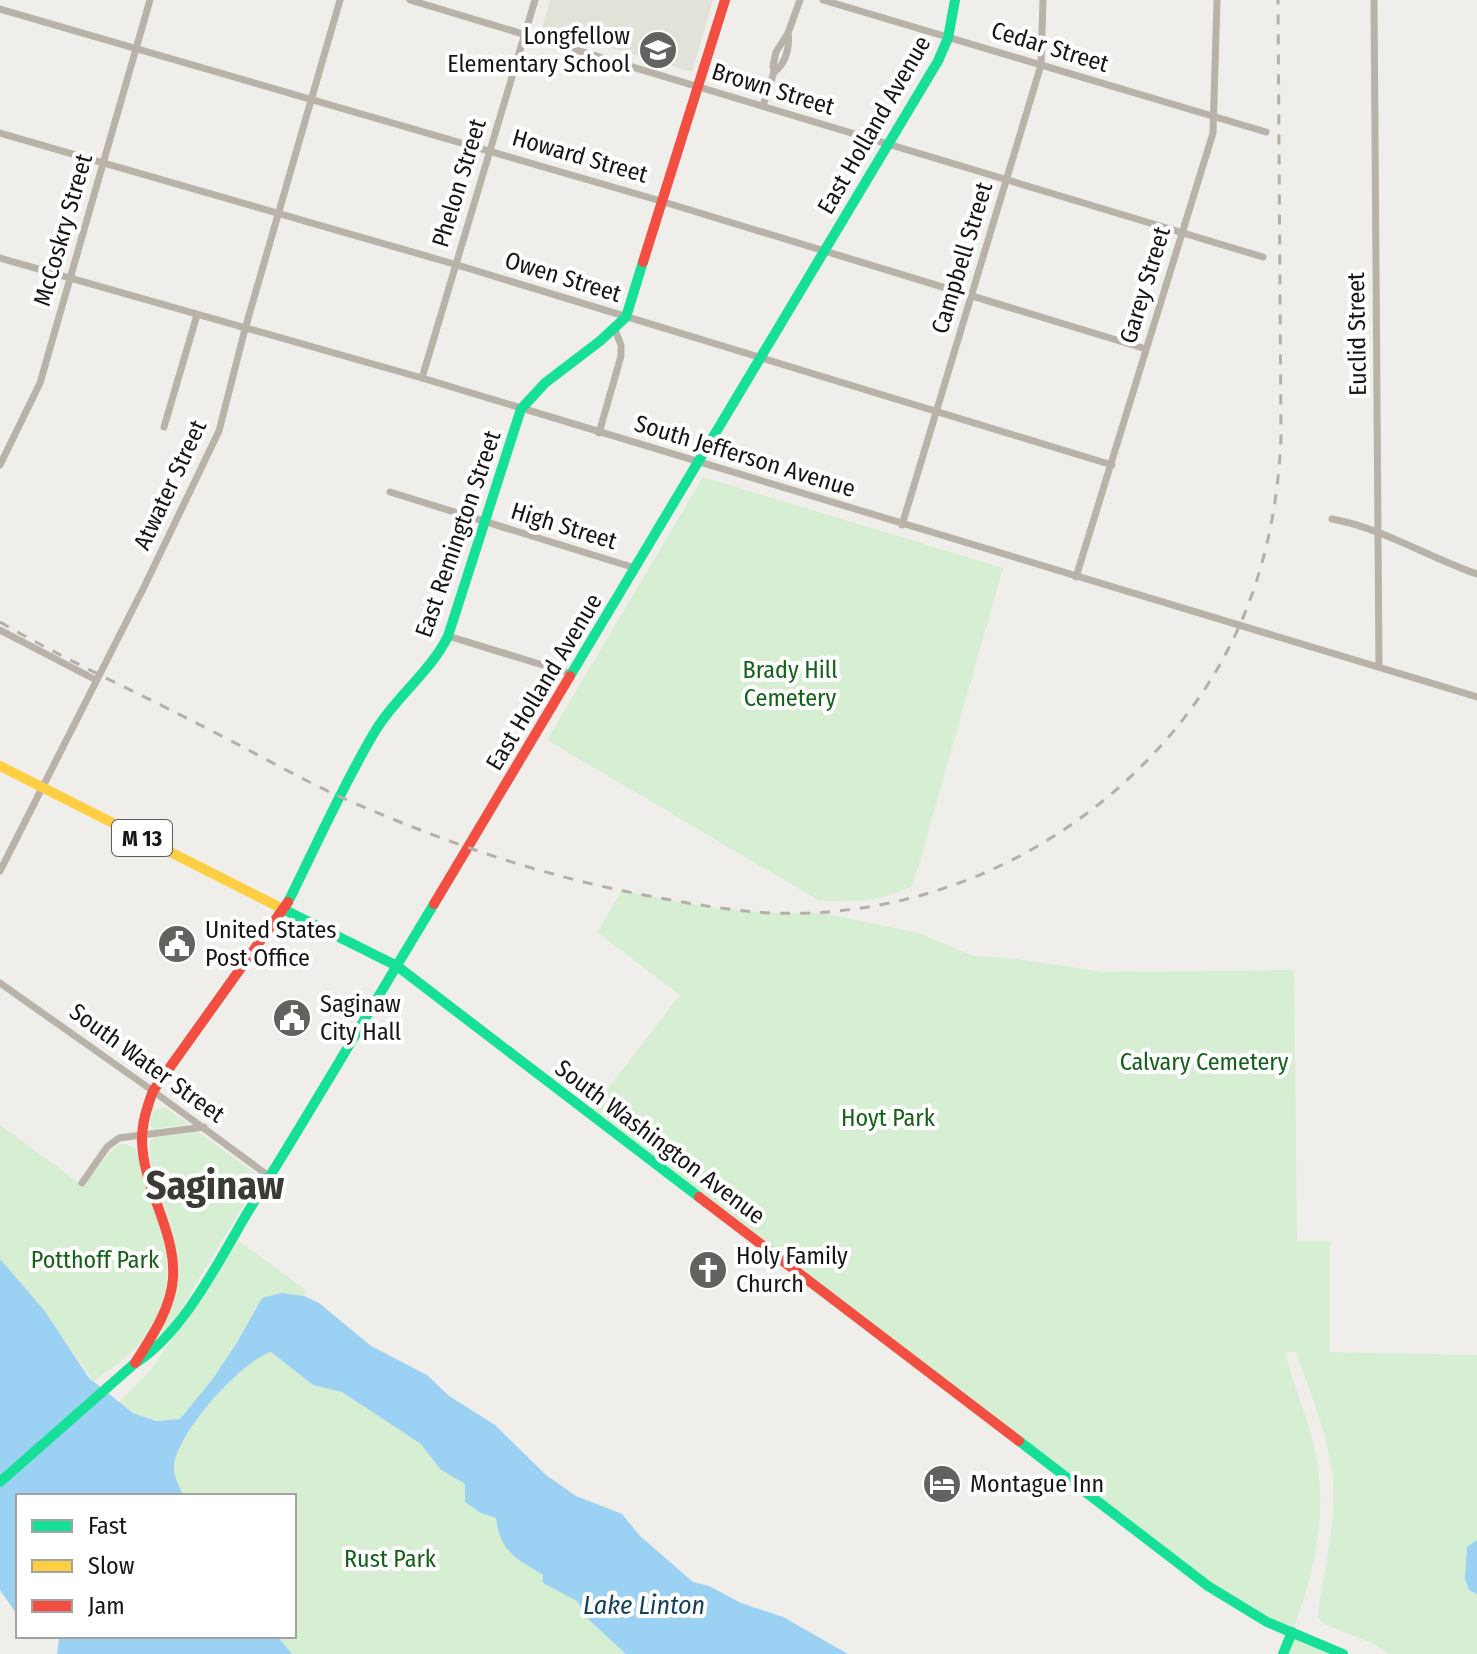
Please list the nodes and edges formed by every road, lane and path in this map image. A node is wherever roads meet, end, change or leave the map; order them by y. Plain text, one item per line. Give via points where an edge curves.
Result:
1 (150, 0) edge
2 (340, 0) edge
3 (410, 0) edge
4 (535, 0) edge
5 (725, 0) edge
6 (800, 0) edge
7 (823, 0) edge
8 (955, 0) edge
9 (1043, 0) edge
10 (1217, 0) edge
11 (1374, 0) edge
12 (0, 9) edge
13 (525, 36) junction
14 (948, 38) junction
15 (136, 48) junction
16 (1041, 65) junction
17 (699, 88) junction
18 (312, 98) junction
19 (763, 106) junction
20 (1215, 118) junction
21 (1266, 132) dead end
22 (0, 133) edge
23 (887, 145) junction
24 (490, 151) junction
25 (103, 164) junction
26 (1008, 180) junction
27 (664, 202) junction
28 (279, 214) junction
29 (1182, 233) junction
30 (823, 250) junction
31 (1263, 257) dead end
32 (0, 258) edge
33 (454, 264) junction
34 (70, 279) junction
35 (971, 295) junction
36 (197, 315) junction
37 (626, 317) junction
38 (245, 329) junction
39 (615, 330) junction
40 (1146, 349) junction
41 (759, 357) junction
42 (422, 378) junction
43 (521, 409) junction
44 (936, 409) junction
45 (164, 427) dead end
46 (599, 433) junction
47 (697, 462) junction
48 (0, 465) edge
49 (1112, 465) junction
50 (390, 492) dead end
51 (1332, 519) dead end
52 (484, 523) junction
53 (902, 525) junction
54 (1379, 533) junction
55 (635, 568) junction
56 (1477, 574) edge
57 (1076, 577) junction
58 (0, 630) edge
59 (448, 636) junction
60 (1379, 667) junction
61 (572, 674) junction
62 (96, 680) junction
63 (1477, 697) edge
64 (0, 766) edge
65 (43, 787) junction
66 (0, 871) edge
67 (284, 910) junction
68 (397, 966) junction
69 (0, 983) edge
70 (153, 1091) junction
71 (204, 1127) junction
72 (141, 1134) junction
73 (270, 1177) junction
74 (82, 1183) dead end
75 (134, 1364) junction
76 (0, 1482) edge
77 (1292, 1632) junction
78 (1283, 1654) edge
79 (1343, 1654) edge

1 - 15 street, McCoskry Street
2 - 18 street, Atwater Street
3 - 13 street, Brown Street
4 - 13 street, Phelon Street
5 - 17 main road, East Remington Street
6 - 19 street via 776,52
7 - 14 street, Cedar Street
8 - 14 main road, East Holland Avenue
9 - 16 street, Campbell Street
10 - 20 street, Garey Street
11 - 54 street, Euclid Street
12 - 15 street, Howard Street
13 - 17 street, Brown Street
13 - 24 street, Phelon Street
14 - 16 street, Cedar Street
14 - 23 main road, East Holland Avenue
15 - 18 street, Howard Street
15 - 25 street, McCoskry Street
16 - 20 street, Cedar Street
16 - 26 street, Campbell Street
17 - 19 street, Brown Street
17 - 27 main road, East Remington Street
18 - 24 street, Howard Street
18 - 28 street, Atwater Street
19 - 23 street, Brown Street
20 - 21 street, Cedar Street
20 - 29 street, Garey Street
22 - 25 street, Owen Street
23 - 26 street, Brown Street
23 - 30 main road, East Holland Avenue
24 - 27 street, Howard Street
24 - 33 street, Phelon Street
25 - 28 street, Owen Street
25 - 34 street, McCoskry Street
26 - 29 street, Brown Street
26 - 35 street, Campbell Street
27 - 30 street, Howard Street
27 - 37 main road, East Remington Street
28 - 33 street, Owen Street
28 - 38 street, Atwater Street
29 - 31 street, Brown Street
29 - 40 street, Garey Street
30 - 35 street, Howard Street
30 - 41 main road, East Holland Avenue
32 - 34 street, South Jefferson Avenue
33 - 37 street, Owen Street
33 - 42 street, Phelon Street
34 - 36 street, South Jefferson Avenue
34 - 48 street, McCoskry Street via 40,383
35 - 40 street, Howard Street
35 - 44 street, Campbell Street
36 - 38 street, South Jefferson Avenue
36 - 45 street
37 - 39 main road, East Remington Street
37 - 41 street, Owen Street
38 - 42 street, South Jefferson Avenue
38 - 62 street, Atwater Street via 219,431
39 - 43 main road, East Remington Street via 550,376
39 - 46 street via 621,356
40 - 49 street, Garey Street
41 - 44 street, Owen Street
41 - 47 main road, East Holland Avenue
42 - 43 street, South Jefferson Avenue
43 - 46 street, South Jefferson Avenue
43 - 52 main road, East Remington Street
44 - 49 street, Owen Street
44 - 53 street, Campbell Street
46 - 47 street, South Jefferson Avenue
47 - 53 street, South Jefferson Avenue
47 - 55 main road, East Holland Avenue
49 - 57 street, Garey Street
50 - 52 street, High Street
51 - 54 street
52 - 55 street, High Street
52 - 59 main road, East Remington Street
53 - 57 street, South Jefferson Avenue
54 - 56 street
54 - 60 street, Euclid Street
55 - 61 main road, East Holland Avenue
57 - 60 street, South Jefferson Avenue
58 - 62 street
59 - 61 street
59 - 67 main road, East Remington Street via 438,656 399,696 374,732
60 - 63 street, South Jefferson Avenue
61 - 68 main road, East Holland Avenue
62 - 65 street, Atwater Street
64 - 65 main road, South Washington Avenue / M 13
65 - 66 street, Atwater Street
65 - 67 main road, South Washington Avenue / M 13
67 - 68 main road, South Washington Avenue / M 13
67 - 70 main road, East Remington Street
68 - 73 main road, East Holland Avenue
68 - 77 main road, South Washington Avenue / M 13 via 1208,1586
69 - 70 street, South Water Street
70 - 71 street, South Water Street
70 - 72 main road, East Remington Street
71 - 72 street
71 - 73 street, South Water Street
72 - 74 street via 115,1140
72 - 75 main road, East Remington Street via 144,1162 168,1229 173,1277 169,1300
73 - 75 main road, East Holland Avenue via 182,1316 147,1358
75 - 76 main road
77 - 78 main road
77 - 79 main road, South Washington Avenue / M 13

